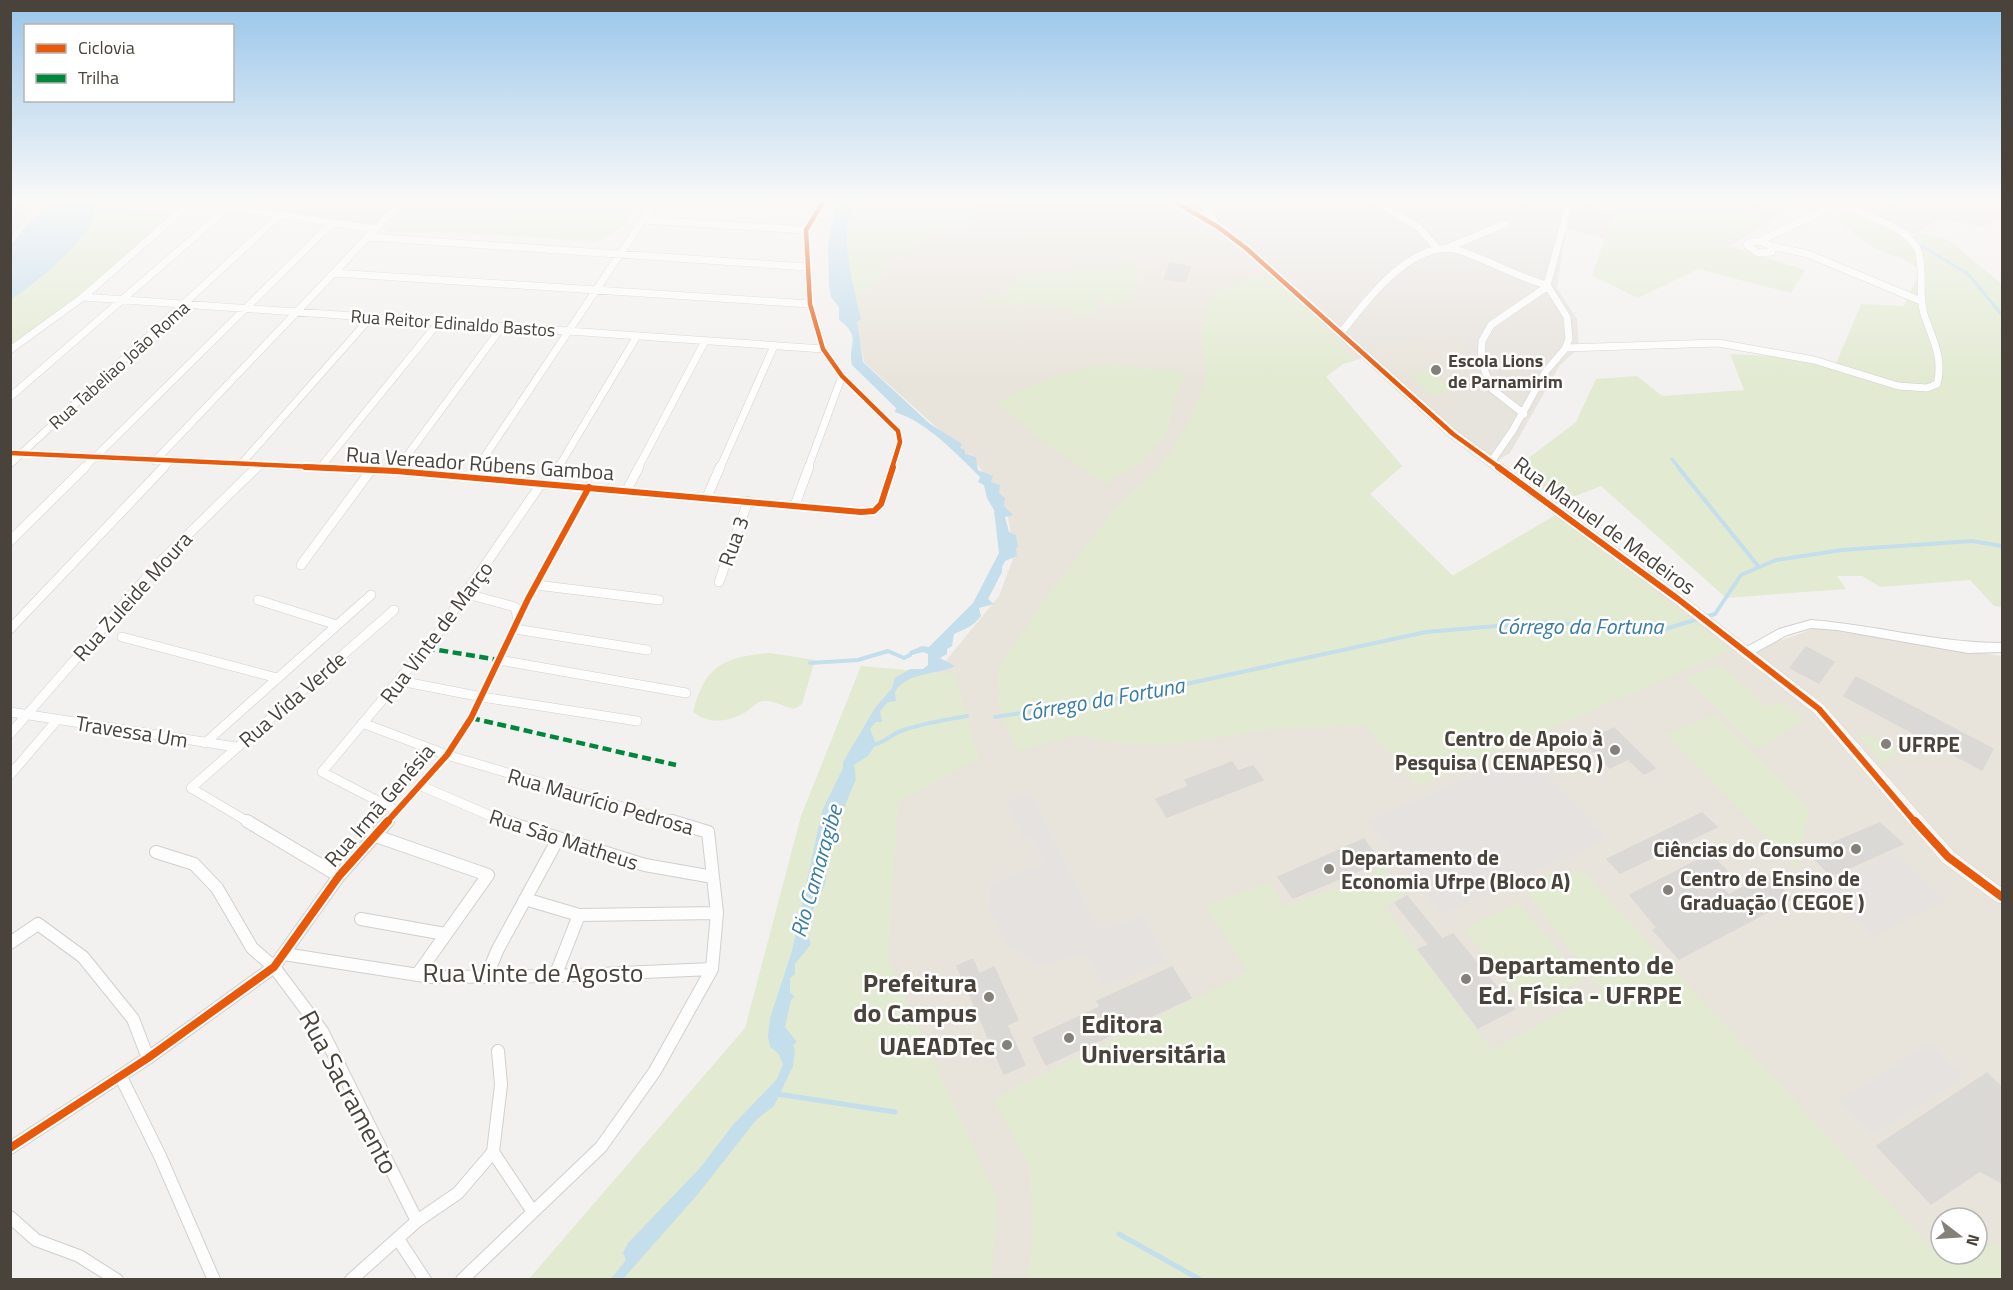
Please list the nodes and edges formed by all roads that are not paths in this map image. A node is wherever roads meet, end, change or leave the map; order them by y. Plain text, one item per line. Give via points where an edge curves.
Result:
1 (126, 259) edge
2 (170, 259) edge
3 (233, 259) edge
4 (295, 259) edge
5 (347, 259) edge
6 (617, 259) edge
7 (685, 259) edge
8 (807, 259) edge
9 (1258, 259) edge
10 (1418, 259) edge
11 (1477, 259) edge
12 (1554, 259) edge
13 (1821, 259) edge
14 (1919, 259) edge
15 (807, 267) junction
16 (334, 273) junction
17 (1547, 285) junction
18 (595, 290) junction
19 (83, 297) junction
20 (123, 300) junction
21 (1921, 301) junction
22 (186, 304) junction
23 (810, 304) junction
24 (245, 308) junction
25 (297, 312) junction
26 (371, 317) junction
27 (439, 322) junction
28 (502, 327) junction
29 (567, 330) junction
30 (1341, 333) junction
31 (638, 336) junction
32 (705, 341) junction
33 (774, 346) junction
34 (1566, 348) junction
35 (823, 349) junction
36 (10, 350) edge
37 (842, 376) junction
38 (10, 398) edge
39 (1524, 414) junction
40 (10, 453) edge
41 (23, 453) junction
42 (94, 458) junction
43 (155, 461) junction
44 (169, 462) junction
45 (1491, 462) junction
46 (242, 463) junction
47 (10, 464) edge
48 (260, 464) junction
49 (320, 468) junction
50 (371, 470) junction
51 (396, 471) junction
52 (471, 478) junction
53 (545, 484) junction
54 (589, 487) junction
55 (627, 490) junction
56 (707, 497) junction
57 (748, 501) junction
58 (795, 505) junction
59 (10, 541) edge
60 (301, 565) dead end
61 (719, 582) dead end
62 (536, 585) junction
63 (467, 594) junction
64 (371, 595) dead end
65 (258, 600) dead end
66 (659, 600) dead end
67 (394, 610) dead end
68 (337, 625) junction
69 (10, 629) edge
70 (515, 629) junction
71 (122, 637) dead end
72 (2002, 648) edge
73 (647, 650) dead end
74 (1747, 652) junction
75 (499, 660) junction
76 (277, 678) junction
77 (400, 681) junction
78 (686, 693) dead end
79 (482, 697) junction
80 (10, 712) edge
81 (28, 714) junction
82 (58, 719) junction
83 (637, 721) dead end
84 (365, 724) junction
85 (10, 734) edge
86 (205, 742) junction
87 (236, 747) junction
88 (447, 755) junction
89 (10, 775) edge
90 (419, 785) junction
91 (395, 810) junction
92 (374, 835) junction
93 (558, 839) junction
94 (156, 852) dead end
95 (339, 876) junction
96 (713, 877) junction
97 (2002, 897) edge
98 (525, 899) junction
99 (717, 913) junction
100 (579, 915) junction
101 (361, 919) dead end
102 (446, 934) junction
103 (10, 943) edge
104 (284, 954) junction
105 (274, 966) junction
106 (712, 969) junction
107 (417, 975) junction
108 (486, 976) junction
109 (555, 976) junction
110 (498, 1051) dead end
111 (148, 1058) junction
112 (121, 1077) junction
113 (10, 1148) edge
114 (493, 1152) junction
115 (532, 1212) junction
116 (10, 1217) edge
117 (417, 1221) junction
118 (398, 1239) junction
119 (117, 1280) edge
120 (214, 1280) edge
121 (351, 1280) edge
122 (425, 1280) edge
123 (462, 1280) edge

1 - 19 street
2 - 20 street
3 - 22 street, Rua Tabeliao João Roma
4 - 24 street
5 - 16 street
6 - 18 street
7 - 15 street
8 - 15 street
9 - 30 main road, Rua Manuel de Medeiros
10 - 30 street via 1390,274
11 - 17 street
12 - 17 street
13 - 21 street
14 - 21 street
15 - 23 street
16 - 18 street
16 - 25 street
17 - 34 street via 1569,325
17 - 39 street via 1490,326 1481,338 1490,385
18 - 23 street
18 - 29 street
19 - 20 street, Rua Reitor Edinaldo Bastos
19 - 36 street
20 - 22 street, Rua Reitor Edinaldo Bastos
20 - 38 street
21 - 34 street via 1941,367 1937,384 1927,388 1898,386 1821,362 1718,343
22 - 24 street, Rua Reitor Edinaldo Bastos
22 - 41 street, Rua Tabeliao João Roma
23 - 35 street
24 - 25 street, Rua Reitor Edinaldo Bastos
24 - 42 street
25 - 26 street, Rua Reitor Edinaldo Bastos
25 - 43 street
26 - 27 street, Rua Reitor Edinaldo Bastos
26 - 46 street
27 - 28 street, Rua Reitor Edinaldo Bastos
27 - 49 street
28 - 29 street, Rua Reitor Edinaldo Bastos
28 - 51 street
29 - 31 street, Rua Reitor Edinaldo Bastos
29 - 52 street
30 - 45 main road, Rua Manuel de Medeiros via 1431,415
31 - 32 street, Rua Reitor Edinaldo Bastos
31 - 53 street, Rua Vinte de Março
32 - 33 street, Rua Reitor Edinaldo Bastos
32 - 55 street
33 - 35 street, Rua Reitor Edinaldo Bastos
33 - 56 street
34 - 39 street via 1544,375
35 - 37 street
37 - 58 street
37 - 58 street, Rua Vereador Rúbens Gamboa via 898,431 900,442 881,504 874,511 861,513
39 - 45 street
40 - 41 street, Rua Vereador Rúbens Gamboa
41 - 42 street, Rua Vereador Rúbens Gamboa
41 - 47 street, Rua Tabeliao João Roma
42 - 43 street, Rua Vereador Rúbens Gamboa
42 - 59 street
43 - 44 street, Rua Vereador Rúbens Gamboa
44 - 46 street, Rua Vereador Rúbens Gamboa
44 - 69 street
45 - 74 main road, Rua Manuel de Medeiros
46 - 48 street, Rua Vereador Rúbens Gamboa
48 - 49 street, Rua Vereador Rúbens Gamboa
48 - 81 street, Rua Zuleide Moura via 162,560
49 - 50 street, Rua Vereador Rúbens Gamboa
50 - 51 street, Rua Vereador Rúbens Gamboa
50 - 60 street
51 - 52 street, Rua Vereador Rúbens Gamboa
52 - 53 street, Rua Vereador Rúbens Gamboa
53 - 54 street, Rua Vereador Rúbens Gamboa
53 - 63 street, Rua Vinte de Março
54 - 55 street, Rua Vereador Rúbens Gamboa
54 - 62 street, Rua Irmã Genésia
55 - 56 street, Rua Vereador Rúbens Gamboa
56 - 57 street, Rua Vereador Rúbens Gamboa
57 - 58 street, Rua Vereador Rúbens Gamboa
57 - 61 street, Rua 3
62 - 66 street
62 - 70 street, Rua Irmã Genésia
63 - 70 street via 515,607 519,612
63 - 77 street, Rua Vinte de Março
64 - 68 street
65 - 68 street
67 - 87 street, Rua Vida Verde
68 - 76 street
70 - 73 street
70 - 75 street, Rua Irmã Genésia
71 - 76 street
72 - 74 street via 1968,648 1810,624 1783,632
74 - 97 main road, Rua Manuel de Medeiros via 1831,721 1948,857
75 - 78 street
75 - 79 street, Rua Irmã Genésia
76 - 86 street
77 - 79 street
77 - 84 street, Rua Vinte de Março
79 - 83 street
79 - 88 street, Rua Irmã Genésia
80 - 81 street, Travessa Um
81 - 82 street, Travessa Um
81 - 85 street, Rua Zuleide Moura
82 - 86 street, Travessa Um
82 - 89 street
84 - 88 street, Rua Maurício Pedrosa
84 - 91 street, Rua Vinte de Março via 322,772
86 - 87 street, Travessa Um
87 - 95 street, Rua Vida Verde via 191,788
88 - 90 street, Rua Irmã Genésia
88 - 96 street, Rua Maurício Pedrosa via 708,832
90 - 91 street, Rua Irmã Genésia
90 - 93 street, Rua São Matheus via 519,828
91 - 92 street, Rua Irmã Genésia
92 - 95 street, Rua Irmã Genésia
92 - 102 street via 488,875
93 - 96 street, Rua São Matheus via 645,865
93 - 98 street
94 - 105 street, Rua Sacramento via 194,864 217,888 252,948
95 - 104 street, Rua Irmã Genésia
96 - 99 street, Rua Maurício Pedrosa
98 - 100 street
98 - 108 street
99 - 100 street
99 - 106 street, Rua Maurício Pedrosa
100 - 109 street
101 - 102 street
102 - 107 street
103 - 111 street via 38,924 83,957 133,1019
104 - 105 street, Rua Irmã Genésia
104 - 107 street, Rua Vinte de Agosto
105 - 111 street, Rua Irmã Genésia
105 - 117 street, Rua Sacramento via 322,1031
106 - 109 street, Rua Vinte de Agosto
106 - 115 street via 655,1071 601,1147
107 - 108 street, Rua Vinte de Agosto
108 - 109 street, Rua Vinte de Agosto
110 - 114 street via 501,1085
111 - 112 street, Rua Irmã Genésia
112 - 113 street, Rua Irmã Genésia
112 - 120 street
114 - 115 street
114 - 117 street via 458,1193
115 - 123 street
116 - 119 street via 36,1240 80,1256
117 - 118 street
118 - 121 street
118 - 122 street

